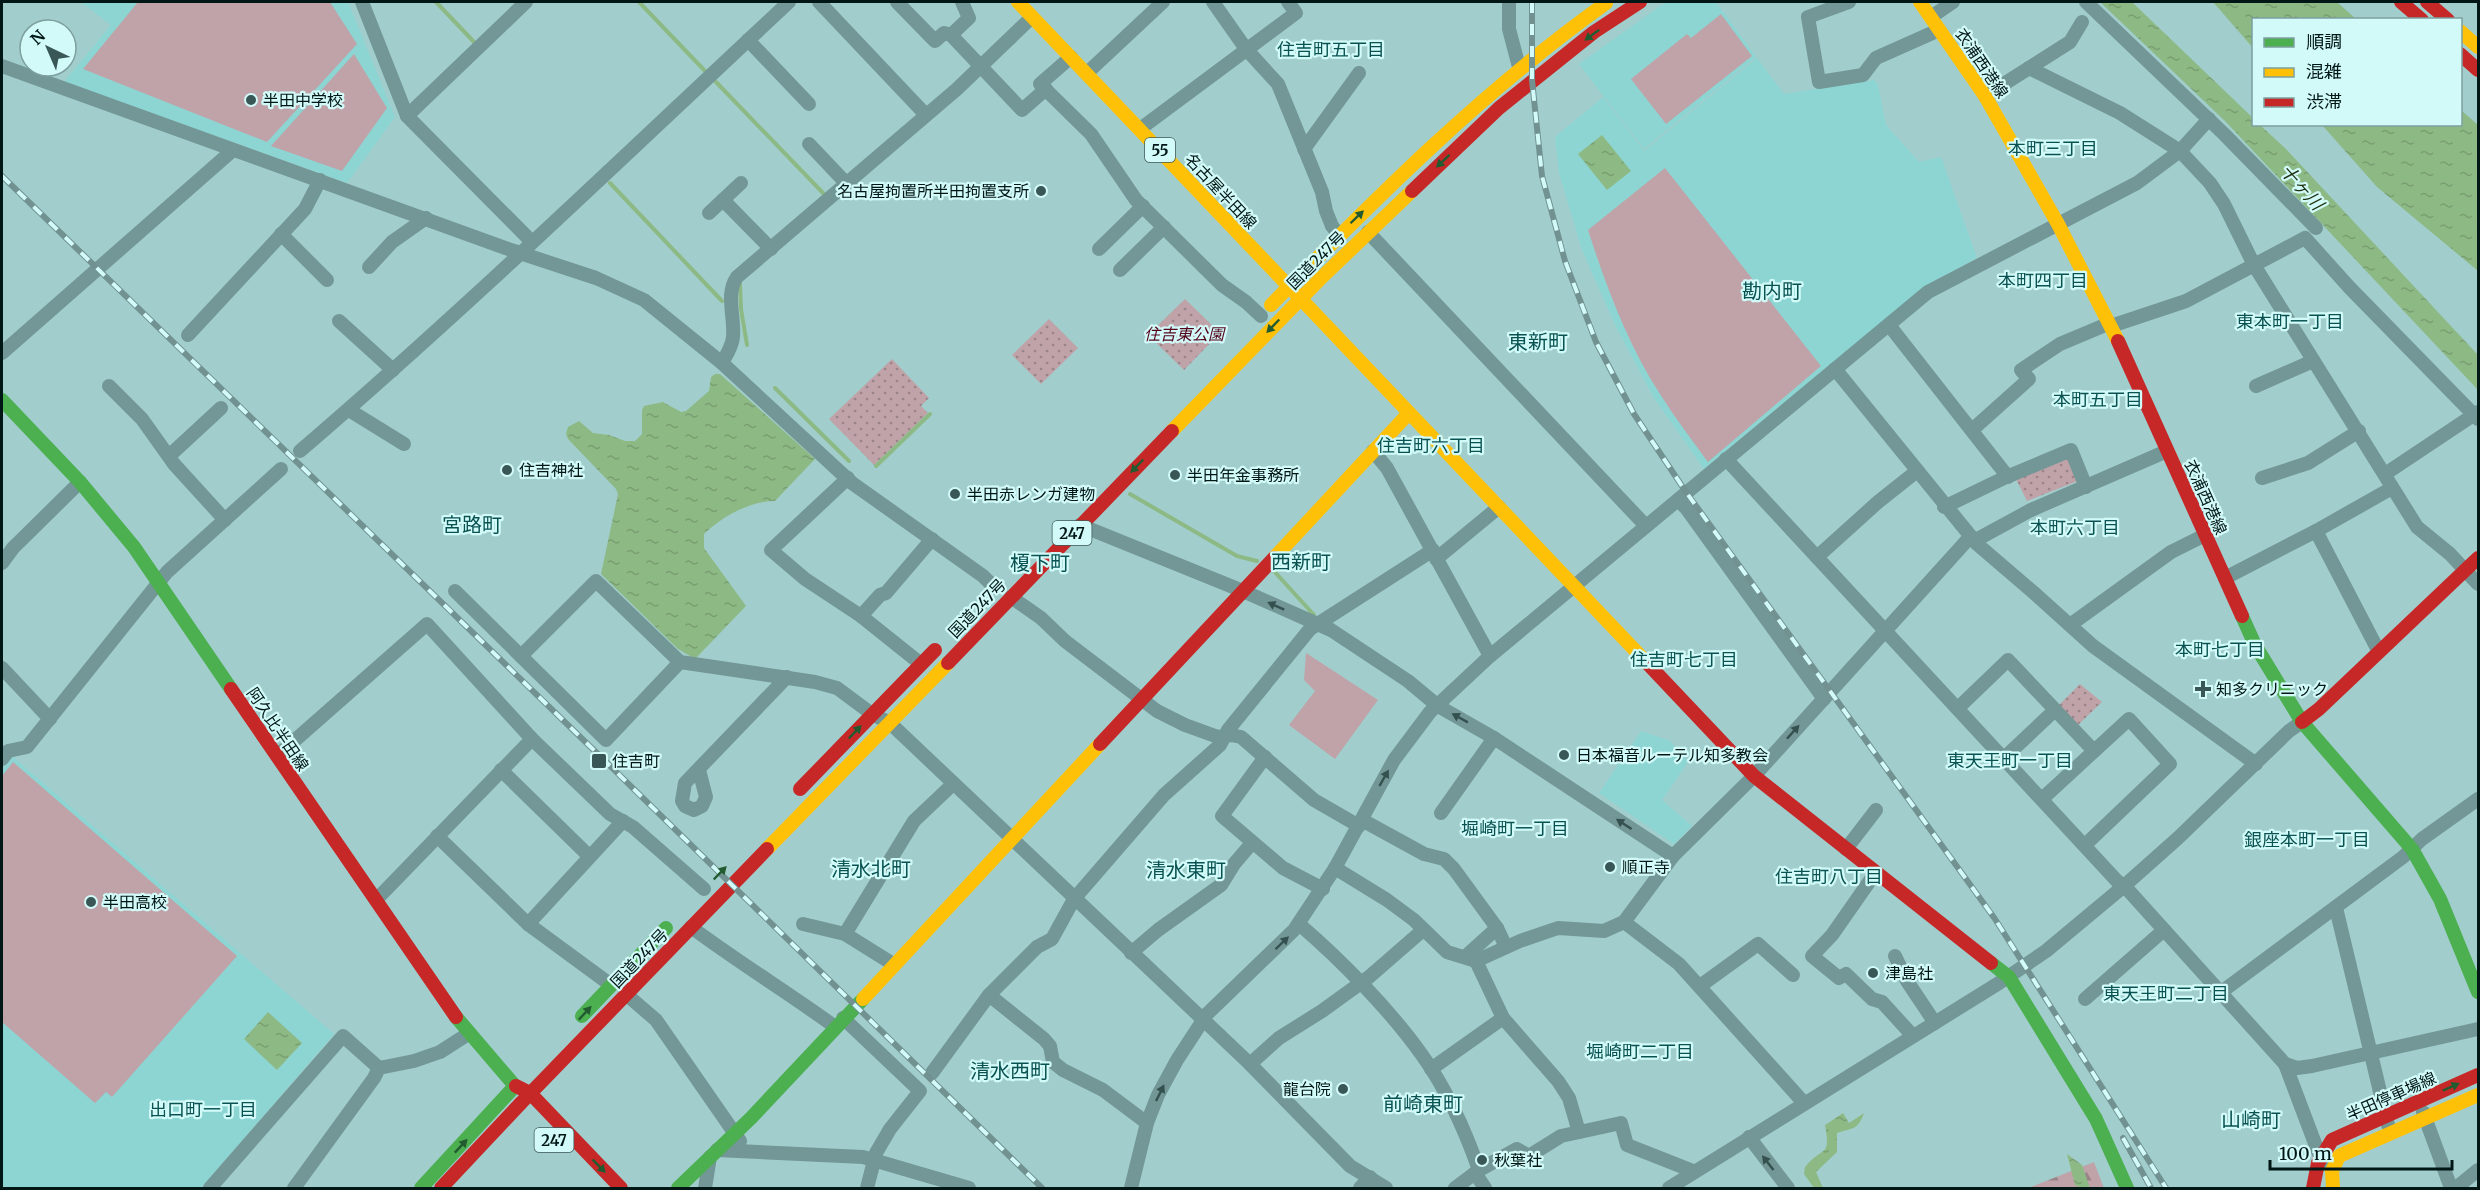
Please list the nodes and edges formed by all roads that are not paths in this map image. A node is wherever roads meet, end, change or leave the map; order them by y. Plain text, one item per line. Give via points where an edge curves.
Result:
1 (362, 2) edge
2 (526, 2) edge
3 (789, 2) edge
4 (819, 2) edge
5 (897, 2) edge
6 (962, 2) edge
7 (1018, 2) edge
8 (1163, 2) edge
9 (1213, 2) edge
10 (1288, 2) edge
11 (1509, 2) edge
12 (1609, 2) edge
13 (1640, 2) edge
14 (1849, 2) edge
15 (1920, 2) edge
16 (1953, 2) edge
17 (2086, 2) edge
18 (2401, 2) edge
19 (2427, 2) edge
20 (1032, 17) junction
21 (1931, 17) junction
22 (2420, 18) edge
23 (2446, 18) edge
24 (2082, 22) dead end
25 (1940, 30) junction
26 (2462, 33) edge
27 (951, 35) junction
28 (748, 40) junction
29 (2478, 47) edge
30 (1246, 49) junction
31 (2462, 56) edge
32 (1071, 57) junction
33 (2, 66) edge
34 (980, 66) junction
35 (1519, 67) junction
36 (2029, 68) junction
37 (2478, 70) edge
38 (1087, 73) junction
39 (1359, 74) dead end
40 (1046, 89) junction
41 (1985, 96) junction
42 (809, 104) dead end
43 (926, 115) junction
44 (407, 116) junction
45 (2209, 120) junction
46 (1140, 129) junction
47 (809, 144) dead end
48 (1304, 149) junction
49 (233, 150) junction
50 (2180, 151) junction
51 (320, 180) junction
52 (741, 183) dead end
53 (846, 183) junction
54 (723, 200) junction
55 (1143, 206) junction
56 (709, 213) dead end
57 (426, 218) junction
58 (2058, 224) junction
59 (1164, 227) junction
60 (2316, 228) dead end
61 (1368, 232) junction
62 (281, 234) junction
63 (1339, 235) junction
64 (532, 242) junction
65 (771, 249) junction
66 (1099, 249) dead end
67 (522, 254) junction
68 (2254, 265) junction
69 (369, 267) dead end
70 (1120, 270) dead end
71 (327, 280) dead end
72 (1288, 286) junction
73 (1300, 299) junction
74 (1257, 320) joint
75 (339, 321) dead end
76 (1889, 325) junction
77 (2111, 325) junction
78 (188, 335) dead end
79 (2, 353) edge
80 (2313, 361) junction
81 (722, 363) junction
82 (1835, 369) junction
83 (393, 370) junction
84 (109, 386) dead end
85 (2256, 386) dead end
86 (2, 400) edge
87 (221, 408) dead end
88 (349, 410) junction
89 (1409, 413) junction
90 (2477, 416) edge
91 (1972, 430) junction
92 (2359, 431) junction
93 (404, 444) dead end
94 (1373, 451) junction
95 (2167, 451) junction
96 (300, 452) dead end
97 (170, 456) junction
98 (1726, 459) junction
99 (281, 469) dead end
100 (1917, 471) junction
101 (2385, 474) junction
102 (2008, 477) junction
103 (848, 478) junction
104 (2262, 478) dead end
105 (80, 482) junction
106 (2086, 487) junction
107 (2392, 488) junction
108 (1678, 500) junction
109 (1499, 507) junction
110 (1944, 507) junction
111 (225, 520) junction
112 (1080, 525) junction
113 (1646, 526) junction
114 (2316, 531) junction
115 (2205, 535) junction
116 (932, 539) junction
117 (1972, 539) junction
118 (1434, 554) junction
119 (1817, 557) junction
120 (2478, 558) edge
121 (2, 563) edge
122 (2466, 570) junction
123 (2225, 578) junction
124 (159, 584) junction
125 (2478, 584) edge
126 (1574, 586) junction
127 (995, 588) dead end
128 (455, 591) dead end
129 (1243, 591) junction
130 (1011, 597) junction
131 (861, 616) junction
132 (1317, 624) junction
133 (2070, 625) junction
134 (1886, 631) junction
135 (946, 639) dead end
136 (2379, 652) junction
137 (521, 656) junction
138 (1490, 656) junction
139 (680, 663) junction
140 (921, 664) junction
141 (2, 668) edge
142 (787, 678) junction
143 (1140, 699) junction
144 (1824, 699) junction
145 (1438, 706) junction
146 (1958, 708) junction
147 (2055, 710) junction
148 (872, 714) junction
149 (50, 719) junction
150 (2302, 722) junction
151 (890, 723) junction
152 (1225, 736) junction
153 (532, 738) junction
154 (1494, 738) junction
155 (2094, 751) junction
156 (277, 756) junction
157 (1265, 757) junction
158 (2004, 758) junction
159 (2, 759) edge
160 (2256, 764) junction
161 (501, 770) junction
162 (699, 770) dead end
163 (1754, 776) junction
164 (953, 784) junction
165 (792, 798) dead end
166 (2042, 799) junction
167 (2478, 799) edge
168 (1876, 810) dead end
169 (1441, 813) dead end
170 (623, 821) junction
171 (1360, 823) junction
172 (437, 836) junction
173 (1010, 838) junction
174 (1252, 843) junction
175 (2085, 845) junction
176 (1846, 849) junction
177 (2412, 849) junction
178 (589, 856) junction
179 (1672, 856) junction
180 (1335, 868) junction
181 (1876, 872) junction
182 (714, 878) dead end
183 (2124, 886) junction
184 (1323, 889) junction
185 (700, 893) joint
186 (1074, 899) junction
187 (376, 900) junction
188 (2336, 908) junction
189 (673, 921) dead end
190 (1624, 922) junction
191 (528, 924) junction
192 (803, 924) dead end
193 (1299, 924) junction
194 (692, 927) junction
195 (1497, 928) junction
196 (1423, 930) junction
197 (2164, 930) junction
198 (845, 934) junction
199 (1506, 946) junction
200 (1131, 953) junction
201 (1895, 956) dead end
202 (1471, 959) junction
203 (893, 964) junction
204 (1793, 975) dead end
205 (2009, 977) junction
206 (1360, 983) junction
207 (612, 985) junction
208 (1700, 986) junction
209 (2220, 993) junction
210 (2478, 993) edge
211 (627, 995) junction
212 (989, 995) junction
213 (2085, 999) dead end
214 (1503, 1018) junction
215 (1203, 1021) junction
216 (839, 1022) junction
217 (1935, 1023) junction
218 (574, 1024) dead end
219 (2478, 1029) edge
220 (468, 1034) junction
221 (1913, 1036) junction
222 (2371, 1054) junction
223 (1250, 1064) junction
224 (2285, 1064) junction
225 (379, 1068) junction
226 (1431, 1069) junction
227 (932, 1073) dead end
228 (2478, 1075) edge
229 (519, 1083) junction
230 (530, 1094) junction
231 (2478, 1095) edge
232 (2419, 1102) junction
233 (1804, 1103) junction
234 (520, 1104) junction
235 (532, 1116) dead end
236 (2386, 1116) junction
237 (2425, 1118) junction
238 (1147, 1123) junction
239 (1579, 1132) junction
240 (2390, 1133) junction
241 (734, 1134) junction
242 (1749, 1137) junction
243 (749, 1151) junction
244 (714, 1153) junction
245 (2320, 1157) junction
246 (875, 1161) junction
247 (2478, 1170) edge
248 (1693, 1171) junction
249 (1477, 1172) junction
250 (1370, 1177) junction
251 (2332, 1185) edge
252 (210, 1188) edge
253 (294, 1188) edge
254 (421, 1188) edge
255 (441, 1188) edge
256 (621, 1188) edge
257 (678, 1188) edge
258 (705, 1188) edge
259 (867, 1188) edge
260 (969, 1188) edge
261 (1131, 1188) edge
262 (1360, 1188) edge
263 (1386, 1188) edge
264 (1455, 1188) edge
265 (1485, 1188) edge
266 (1669, 1188) edge
267 (1788, 1188) edge
268 (2127, 1188) edge
269 (2313, 1188) edge
270 (2451, 1188) edge
271 (2457, 1188) edge

1 - 44 street
2 - 44 street
3 - 28 street
4 - 43 street
5 - 27 street via 935,41 944,33
6 - 27 street via 969,18
7 - 20 main road, 名古屋半田線 / 55
8 - 38 street
9 - 30 street
10 - 30 street via 1296,12
11 - 35 street via 1509,29
12 - 35 main road, 国道247号
13 -> 61 main road, 国道247号 / 247 via 1532,80
14 - 25 street via 1808,17 1819,82 1863,75 1876,58
15 - 21 main road, 衣浦西港線
16 - 21 street
17 - 45 street
18 - 22 main road
19 - 23 main road
20 - 32 main road, 名古屋半田線 / 55
20 - 34 street
21 - 25 main road, 衣浦西港線
24 - 36 street via 2070,42
25 - 41 main road, 衣浦西港線
26 - 29 main road
27 - 34 street
28 - 42 street
28 - 64 street
30 - 46 street
30 - 48 street via 1278,84
31 - 37 main road
32 - 38 main road, 名古屋半田線 / 55
32 - 40 street via 1040,84
33 - 49 street
34 - 40 street via 1022,110
34 - 43 street
63 -> 35 main road, 国道247号
36 - 41 street
36 - 50 street via 2120,113
38 - 46 main road, 名古屋半田線 / 55
39 - 48 street
40 - 55 street via 1091,134
41 - 58 main road, 衣浦西港線
43 - 53 street
44 - 64 street
45 - 50 street
45 - 60 street
46 - 72 main road, 名古屋半田線 / 55
47 - 53 street
48 - 63 street
49 - 51 street
49 - 79 street
50 - 58 street via 2137,183
50 - 68 street via 2224,204
51 - 57 street
51 - 62 street via 305,209
52 - 54 street
53 - 65 street
54 - 56 street
54 - 65 street
55 - 59 street
55 - 66 street
57 - 67 street
57 - 69 street via 392,242
58 - 76 street via 1928,292
58 - 77 main road, 衣浦西港線
59 - 70 street
59 - 74 street via 1222,285 1253,307
61 - 73 main road, 国道247号 / 247
61 - 113 street
62 - 71 street
62 - 78 street
63 - 72 main road, 国道247号
64 - 67 street
65 - 81 street via 734,281 733,338
67 - 81 street via 632,294
67 - 83 street
68 - 77 street via 2186,301
68 - 80 street
68 - 90 street via 2305,238
72 - 73 main road, 名古屋半田線 / 55
72 - 74 main road, 国道247号
73 - 89 main road, 名古屋半田線
73 -> 112 main road, 国道247号 / 247
75 - 83 street
76 - 82 street
76 - 91 street
77 - 91 street via 2060,344 2021,370 2030,380
77 - 95 main road, 衣浦西港線
80 - 85 street
80 - 92 street
81 - 103 street
82 - 98 street
82 - 100 street
83 - 88 street
84 - 97 street via 142,419
86 - 105 main road, 阿久比半田線
87 - 97 street
88 - 93 street
88 - 96 street
89 - 94 main road
89 - 109 main road, 名古屋半田線
90 - 101 street
91 - 102 street
92 - 101 street
92 - 104 street via 2308,463
94 - 118 street
94 - 129 main road
95 - 106 street
95 - 115 main road, 衣浦西港線
97 - 111 street
98 - 108 street
98 - 119 street
99 - 111 street
100 - 110 street
100 - 119 street
101 - 107 street
102 - 106 street via 2071,450
102 - 110 street
103 - 116 street
103 - 131 street via 771,550 805,579
105 - 121 street
105 - 124 main road, 阿久比半田線
106 - 117 street
107 - 114 street
107 - 122 street via 2417,527
108 - 113 street
108 - 144 street
109 - 118 street
109 - 126 main road, 名古屋半田線
110 - 117 street
111 - 124 street via 167,572
112 - 129 street
112 - 130 main road, 国道247号 / 247
113 - 126 street
114 - 123 street
114 - 136 street
115 - 123 main road, 衣浦西港線
115 - 133 street via 2171,552
116 - 127 street
116 - 131 street
117 - 133 street
117 - 134 street
118 - 132 street
118 - 138 street
119 - 134 street
120 - 122 main road
122 - 125 street
122 - 136 main road
123 - 150 main road, 衣浦西港線 via 2255,645
124 - 149 street
124 - 156 main road, 阿久比半田線
126 - 138 street
126 - 163 main road, 名古屋半田線
128 - 137 street
132 -> 129 street
129 - 143 main road
130 - 143 street
130 - 151 main road, 国道247号 / 247
131 - 140 street
132 - 145 street via 1408,681
132 - 152 street
133 - 160 street via 2093,646
134 - 144 street
134 - 146 street
135 - 140 main road, 国道247号
136 - 150 main road
137 - 139 street via 596,581
137 - 139 street via 606,740
138 - 145 street
139 - 142 street
140 - 148 main road, 国道247号
141 - 149 street
142 - 148 street via 837,688
142 - 162 street
143 - 152 street via 1185,725
143 - 173 main road
163 -> 144 street
154 -> 145 street
171 -> 145 street via 1394,760
146 - 147 street via 2008,660
146 - 158 street
147 - 155 street
147 - 158 street
148 - 151 street
165 -> 148 main road, 国道247号
149 - 159 street via 27,747 8,751
150 - 160 street
150 - 177 main road, 衣浦西港線
151 - 164 street
151 - 194 main road, 国道247号 / 247
152 - 157 street via 1241,737
152 - 186 street via 1208,759 1153,807
153 - 156 street via 427,624
153 - 161 street
153 - 170 street via 610,814
154 - 169 street
179 -> 154 street
155 - 166 street
155 - 175 street via 2129,719 2170,764
156 - 187 main road, 阿久比半田線
157 - 171 street via 1314,800
157 - 174 street via 1222,816
158 - 166 street
160 - 183 street
161 - 172 street
161 - 178 street
163 - 176 main road, 名古屋半田線
163 - 179 street
164 - 173 street
164 - 198 street via 914,821
166 - 175 street
167 - 177 street
168 - 176 street
170 - 178 street
170 - 185 street
171 - 180 street
171 - 195 street via 1424,855 1443,859
172 - 187 street
172 - 191 street
173 - 186 street
173 - 203 main road
174 - 184 street via 1283,868
174 - 200 street via 1221,885
175 - 183 street
176 - 181 main road, 名古屋半田線
177 - 188 street
177 - 210 main road, 衣浦西港線 via 2439,899
178 - 191 street
179 - 190 street
180 - 184 street
180 - 196 street via 1387,900
181 - 205 main road, 名古屋半田線
181 - 221 street via 1832,935 1812,956 1839,978 1846,974 1872,999 1882,1002
185 -> 182 main road
183 - 197 street
183 - 205 street
184 - 193 street
186 - 200 street
186 - 212 street via 1052,939 1037,947
187 - 220 main road, 阿久比半田線
188 - 209 street
188 - 222 street
189 - 207 main road, 国道247号
190 - 199 street via 1604,931 1558,928
190 - 208 street via 1667,953
191 - 207 street
192 - 198 street
193 - 206 street
215 -> 193 street
194 - 211 main road, 国道247号 / 247
194 - 216 street via 729,957
195 - 199 street
195 - 202 street
196 - 202 street via 1447,952
196 - 206 street
197 - 209 street
197 - 213 street
198 - 203 street
199 - 202 street
200 - 215 street
201 - 217 street
202 - 214 street
203 - 216 main road
204 - 208 street via 1758,944
205 - 217 street
205 - 268 main road via 2096,1119
206 - 223 street via 1279,1038
206 - 226 street
218 -> 207 main road, 国道247号
208 - 233 street
209 - 224 street
211 - 230 main road, 国道247号 / 247
211 - 241 street via 656,1020
212 - 227 street
212 - 238 street via 1044,1039 1050,1046 1053,1062 1103,1090
214 - 226 street
214 - 239 street via 1558,1081 1569,1098
215 - 223 street
238 -> 215 street via 1177,1060
216 - 241 main road
216 - 246 street via 920,1091 890,1129
217 - 221 street
219 - 222 street
220 - 225 street via 440,1052
220 - 229 main road, 阿久比半田線
221 - 233 street
222 - 224 street via 2297,1068
222 - 236 street
223 - 250 street via 1350,1166
224 - 245 street
225 - 252 street via 343,1036
225 - 253 street
226 - 249 street via 1462,1124
232 -> 228 main road, 半田停車場線
229 - 230 main road, 247
229 - 234 main road
254 -> 229 main road
230 - 234 main road, 247
230 -> 256 main road, 247
231 - 237 main road, 半田停車場線
232 - 236 main road, 半田停車場線
232 - 237 street
233 - 242 street
234 - 235 main road, 247
234 - 255 main road
236 - 240 street
236 - 245 main road, 半田停車場線 via 2332,1140
237 - 240 main road, 半田停車場線
237 - 270 street
238 - 261 street
239 - 248 street via 1621,1123 1627,1145
239 - 249 street via 1561,1136 1529,1156 1517,1149
240 - 251 main road, 半田停車場線 via 2339,1156 2332,1166
241 - 243 street
241 - 244 main road
242 - 248 street
267 -> 242 street
243 - 244 street
243 - 246 street via 848,1155
244 - 257 main road
244 - 258 street
245 - 251 street
245 - 269 main road
246 - 259 street
246 - 260 street
247 - 271 street
248 - 266 street
249 - 264 street
249 - 265 street
250 - 262 street
250 - 263 street

